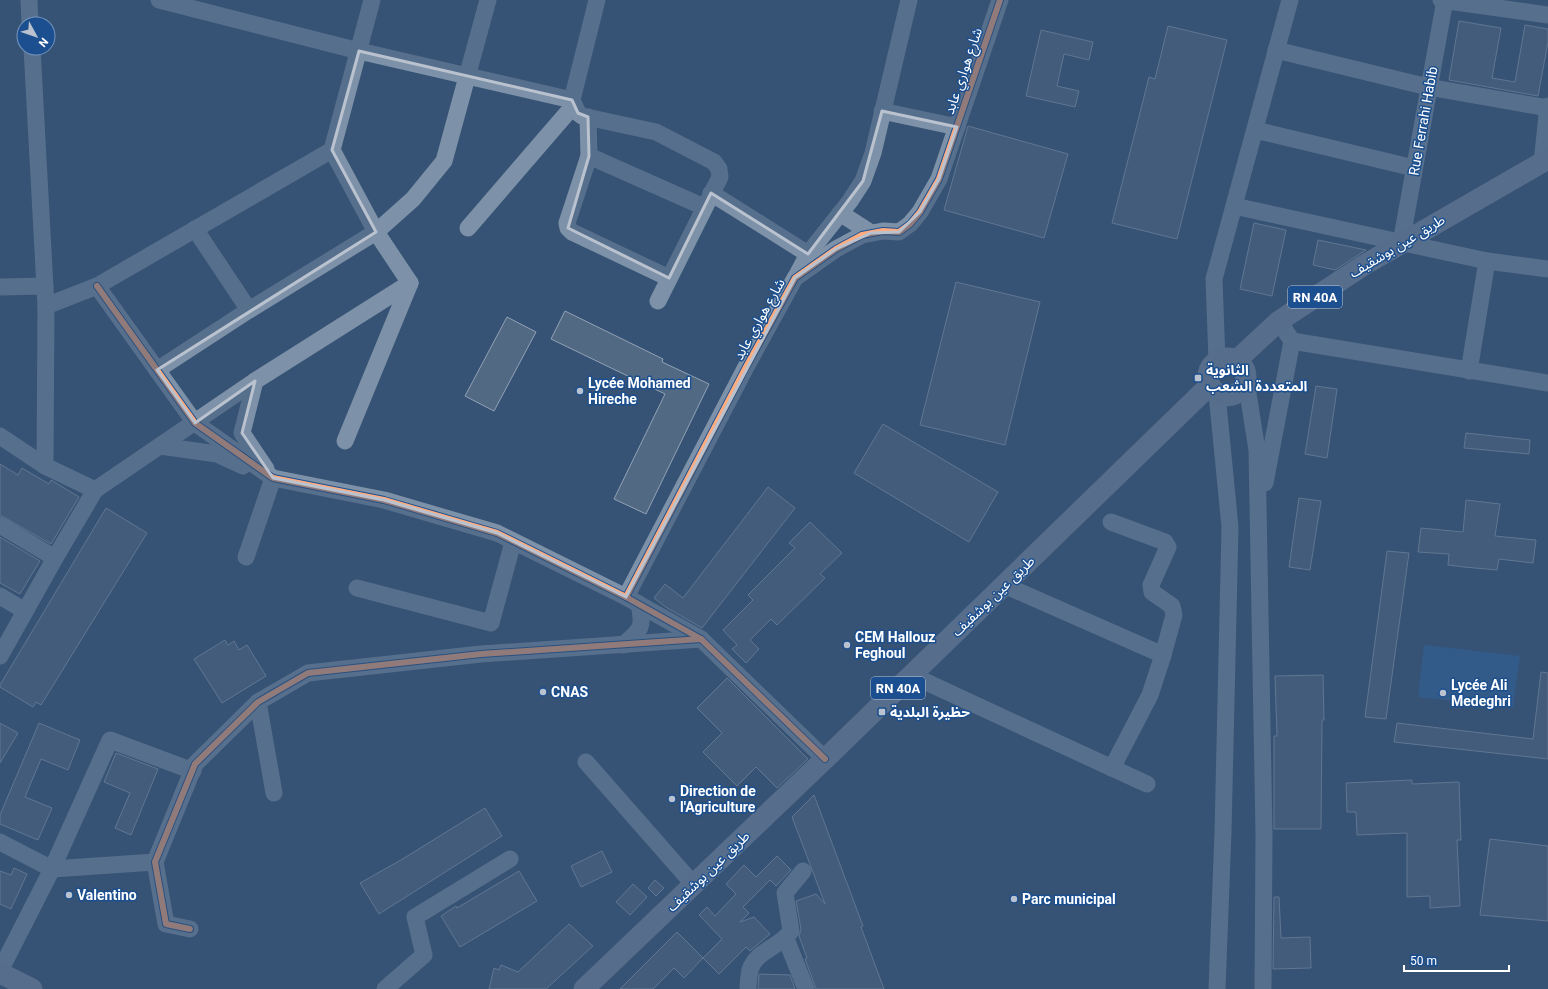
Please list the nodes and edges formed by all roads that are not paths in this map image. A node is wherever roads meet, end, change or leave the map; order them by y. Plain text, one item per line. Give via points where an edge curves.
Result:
1 (29, 0) edge
2 (159, 0) edge
3 (372, 0) edge
4 (488, 0) edge
5 (597, 0) edge
6 (909, 0) edge
7 (1000, 0) edge
8 (1290, 0) edge
9 (1444, 0) edge
10 (1548, 15) edge
11 (30, 16) edge
12 (1276, 50) junction
13 (359, 51) junction
14 (32, 56) edge
15 (469, 75) junction
16 (1428, 87) junction
17 (573, 103) junction
18 (1548, 107) edge
19 (882, 111) junction
20 (588, 118) junction
21 (957, 127) junction
22 (1255, 130) junction
23 (332, 150) junction
24 (589, 156) junction
25 (1545, 161) edge
26 (1414, 168) junction
27 (708, 200) junction
28 (1234, 206) junction
29 (840, 213) junction
30 (468, 228) dead end
31 (195, 229) junction
32 (376, 232) junction
33 (871, 233) junction
34 (1401, 242) junction
35 (808, 254) junction
36 (1487, 261) junction
37 (1548, 269) edge
38 (669, 278) junction
39 (795, 278) junction
40 (410, 283) junction
41 (45, 286) junction
42 (97, 286) junction
43 (0, 287) edge
44 (658, 301) dead end
45 (46, 306) junction
46 (248, 310) junction
47 (1279, 321) junction
48 (1292, 341) junction
49 (1227, 361) junction
50 (157, 370) junction
51 (1469, 371) junction
52 (255, 381) junction
53 (1246, 381) junction
54 (1548, 383) edge
55 (1214, 389) junction
56 (195, 423) junction
57 (0, 436) edge
58 (345, 441) dead end
59 (160, 446) junction
60 (45, 466) junction
61 (273, 478) junction
62 (95, 490) junction
63 (1258, 518) junction
64 (1111, 522) dead end
65 (0, 525) edge
66 (513, 542) junction
67 (246, 557) dead end
68 (55, 558) junction
69 (1004, 585) junction
70 (357, 588) dead end
71 (0, 596) edge
72 (632, 600) junction
73 (25, 611) junction
74 (701, 639) junction
75 (623, 645) junction
76 (1164, 655) junction
77 (0, 656) edge
78 (911, 675) junction
79 (258, 702) junction
80 (826, 758) junction
81 (586, 762) dead end
82 (1112, 768) junction
83 (192, 771) junction
84 (1147, 784) dead end
85 (274, 793) dead end
86 (0, 842) edge
87 (510, 859) dead end
88 (155, 862) junction
89 (52, 869) junction
90 (803, 871) dead end
91 (694, 885) junction
92 (190, 930) dead end
93 (786, 939) junction
94 (0, 972) edge
95 (32, 989) edge
96 (385, 989) edge
97 (584, 989) edge
98 (748, 989) edge
99 (806, 989) edge
100 (1217, 989) edge
101 (1263, 989) edge

1 - 11 street
2 - 13 street
3 - 13 street
4 - 15 street
5 - 17 street
6 - 19 street
7 - 21 street, شارع هواري عابد
8 - 12 street
9 - 10 street
9 - 16 street, Rue Ferrahi Habib
12 - 16 street
12 - 22 street
13 - 15 street
13 - 23 street
14 - 41 street
15 - 17 street
15 - 32 street via 444,161 413,198
16 - 18 street
16 - 26 street, Rue Ferrahi Habib
17 - 20 street via 578,113
17 - 30 street
18 - 25 street
19 - 21 street
19 - 29 street via 873,153 862,181
20 - 24 street
20 - 27 street via 656,132 714,162 719,169 720,177
21 - 33 street, شارع هواري عابد via 939,179 920,212 899,232
22 - 26 street
22 - 28 street
23 - 31 street
23 - 32 street
24 - 27 street
24 - 38 street via 567,223 568,228
25 - 34 main road, طريق عين بوشقيف / RN 40A
26 - 34 street, Rue Ferrahi Habib
27 - 35 street
27 - 38 street
28 - 34 street
28 - 49 street via 1214,279
29 - 33 street
29 - 35 street
31 - 42 street
31 - 46 street
32 - 40 street
32 - 46 street
33 - 39 street, شارع هواري عابد via 836,249
34 - 36 street
34 - 47 main road, طريق عين بوشقيف / RN 40A
35 - 39 street
36 - 37 street
36 - 51 street
38 - 44 street
39 - 72 street, شارع هواري عابد via 746,367
40 - 52 street
40 - 58 street
41 - 43 street
41 - 45 street
42 - 45 street
42 - 50 street
45 - 60 street
46 - 50 street
47 - 48 street
47 - 49 main road, طريق عين بوشقيف / RN 40A
48 - 51 street
48 - 63 street
49 - 53 main road via 1244,370
49 - 55 main road, RN 40A via 1209,371
50 - 56 street
51 - 54 street
52 - 56 street
52 - 61 street via 242,433
53 - 55 main road via 1241,389 1230,396
53 - 63 street via 1257,450
55 - 69 main road, طريق عين بوشقيف / RN 40A
55 - 100 street via 1230,527
56 - 59 street
56 - 61 street
57 - 60 street
59 - 61 street via 217,454
59 - 62 street
60 - 62 street
61 - 66 street via 384,500 497,533
61 - 67 street
62 - 68 street
63 - 101 street via 1264,834
64 - 76 street via 1165,542 1168,547 1151,585 1152,592 1172,606 1174,615
65 - 68 street
66 - 70 street via 491,622
66 - 72 street
68 - 73 street
69 - 76 street
69 - 78 main road, طريق عين بوشقيف / RN 40A
71 - 73 street
72 - 74 street
72 - 75 street via 643,622 638,632
73 - 77 street
74 - 75 street
74 - 80 street
75 - 79 street via 481,654 308,673
76 - 82 street via 1150,695
78 - 80 main road, طريق عين بوشقيف / RN 40A
78 - 82 street
79 - 83 street
79 - 85 street
80 - 91 main road, طريق عين بوشقيف / RN 40A
81 - 91 street
82 - 84 street
83 - 88 street
83 - 89 street via 110,740
86 - 89 street
87 - 96 street via 415,917 424,955
88 - 89 street
88 - 92 street via 166,924
89 - 94 street
90 - 93 street via 785,893 791,932
91 - 97 main road, طريق عين بوشقيف / RN 40A
93 - 98 street via 758,957 750,969
93 - 99 street
94 - 95 main road

